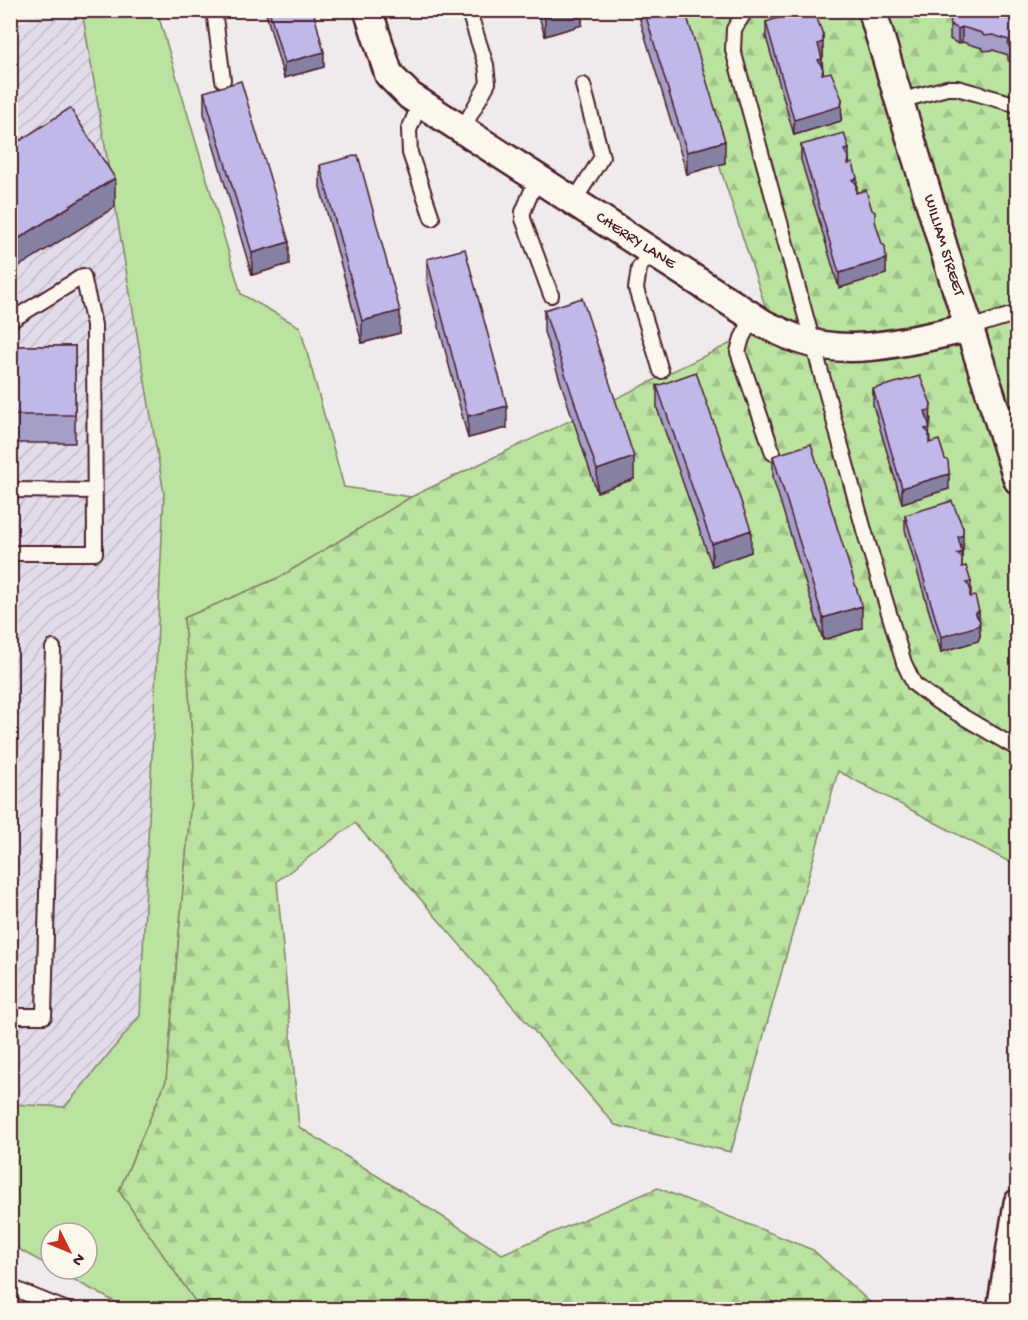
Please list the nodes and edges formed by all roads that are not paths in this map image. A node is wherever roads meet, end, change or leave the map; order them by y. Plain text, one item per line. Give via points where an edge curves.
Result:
1 (213, 10) edge
2 (368, 10) edge
3 (746, 10) edge
4 (872, 10) edge
5 (470, 15) dead end
6 (223, 80) dead end
7 (583, 85) dead end
8 (899, 101) junction
9 (420, 103) junction
10 (1017, 105) edge
11 (462, 130) junction
12 (537, 178) junction
13 (574, 201) junction
14 (432, 218) dead end
15 (652, 251) junction
16 (551, 295) dead end
17 (1017, 313) edge
18 (753, 317) junction
19 (10, 321) edge
20 (969, 328) junction
21 (812, 342) junction
22 (661, 371) dead end
23 (773, 453) edge
24 (1017, 480) edge
25 (10, 490) edge
26 (94, 491) junction
27 (10, 553) edge
28 (53, 648) dead end
29 (1017, 748) edge
30 (10, 1016) edge
31 (1017, 1203) edge
32 (10, 1287) edge
33 (67, 1310) edge
34 (1001, 1310) edge

1 - 6 lane
2 - 9 street, CHERRY LANE via 389,75
3 - 21 lane via 734,29 734,50
4 - 8 street, WILLIAM STREET
5 - 11 lane via 488,83
7 - 13 lane via 602,157
8 - 10 lane via 957,88
8 - 20 street, WILLIAM STREET
9 - 11 street, CHERRY LANE
9 - 14 lane via 409,130 410,153
11 - 12 street, CHERRY LANE
12 - 13 street, CHERRY LANE
12 - 16 lane via 523,219
13 - 15 street, CHERRY LANE
15 - 18 street, CHERRY LANE
15 - 22 lane via 639,268 636,289
17 - 20 lane
18 - 21 street, CHERRY LANE
18 - 23 lane via 738,352
19 - 26 lane via 83,276 94,325
20 - 21 street, CHERRY LANE via 878,346 838,348
20 - 24 street, WILLIAM STREET
21 - 29 lane via 864,530 904,663 914,684
25 - 26 lane
26 - 27 lane via 95,553
28 - 30 lane via 44,1016
31 - 34 street
32 - 33 lane

